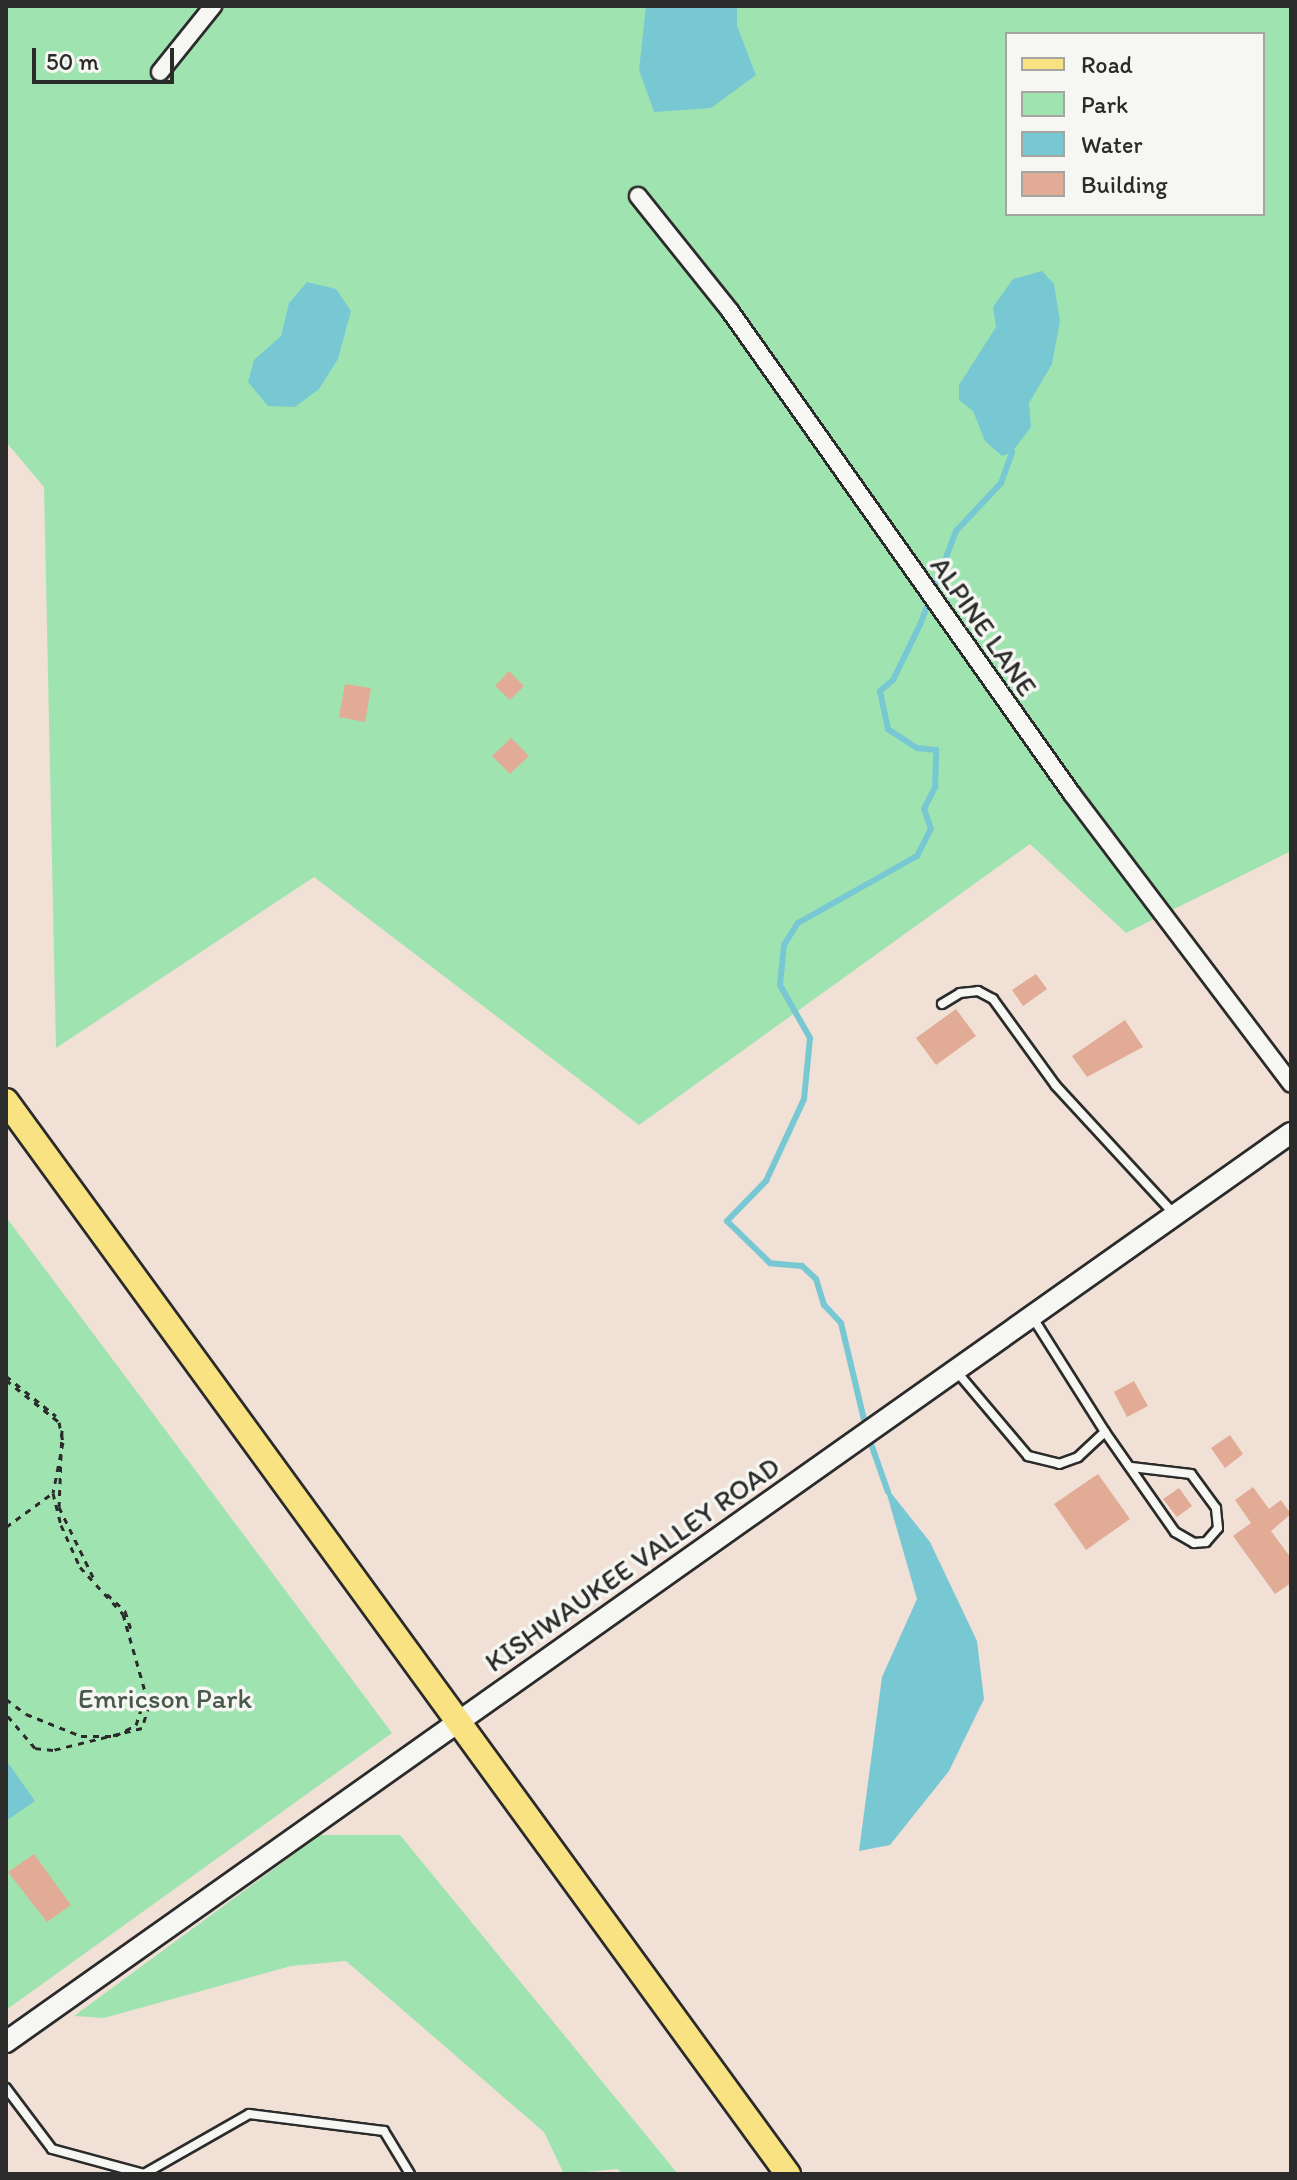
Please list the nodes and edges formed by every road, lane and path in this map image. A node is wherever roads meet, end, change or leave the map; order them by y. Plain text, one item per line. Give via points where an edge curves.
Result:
1 (213, 6) edge
2 (160, 72) dead end
3 (638, 196) dead end
4 (942, 1004) dead end
5 (1291, 1084) edge
6 (6, 1101) edge
7 (1291, 1133) edge
8 (1176, 1216) junction
9 (1033, 1317) junction
10 (956, 1371) junction
11 (6, 1378) edge
12 (1105, 1432) junction
13 (1131, 1467) junction
14 (54, 1492) junction
15 (6, 1527) edge
16 (146, 1684) junction
17 (6, 1699) edge
18 (6, 1714) edge
19 (455, 1722) junction
20 (6, 2042) edge
21 (6, 2088) edge
22 (410, 2174) edge
23 (788, 2174) edge

1 - 2 street
3 - 5 street, ALPINE LANE via 730,311 1072,794
4 - 8 lane via 960,993 978,991 993,999 1056,1086 1142,1172
6 - 19 main road
7 - 8 street, KISHWAUKEE VALLEY ROAD
8 - 9 street, KISHWAUKEE VALLEY ROAD
9 - 10 street, KISHWAUKEE VALLEY ROAD
9 - 12 lane
10 - 12 lane via 1028,1456 1059,1464 1078,1457
10 - 19 street, KISHWAUKEE VALLEY ROAD
11 - 14 path via 60,1422 66,1442
12 - 13 lane
13 - 13 lane via 1175,1532 1194,1543 1206,1542 1218,1528 1216,1508 1191,1474
14 - 15 path
14 - 16 path via 82,1565 130,1621
16 - 17 path via 136,1725 115,1736 81,1736 26,1714
16 - 18 path via 149,1705 142,1728 115,1738 35,1748
19 - 20 street, KISHWAUKEE VALLEY ROAD
19 - 23 main road
21 - 22 lane via 52,2149 144,2174 249,2114 384,2131

